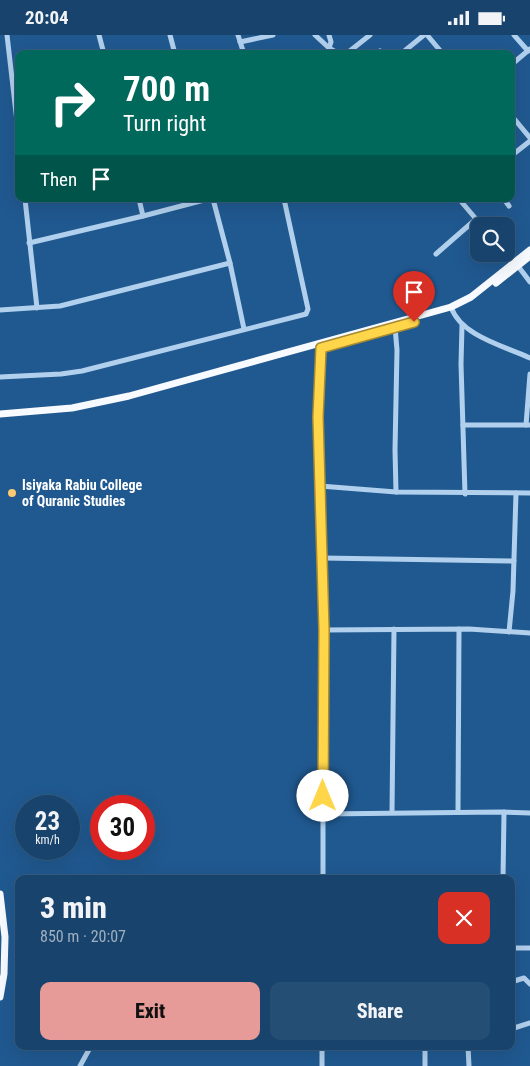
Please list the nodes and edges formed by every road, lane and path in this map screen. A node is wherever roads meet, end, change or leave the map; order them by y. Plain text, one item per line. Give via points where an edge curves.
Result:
1 (7, 35) edge
2 (99, 35) edge
3 (170, 35) edge
4 (238, 35) edge
5 (273, 35) edge
6 (315, 35) edge
7 (329, 35) edge
8 (370, 35) edge
9 (426, 35) edge
10 (514, 35) edge
11 (253, 37) edge
12 (240, 42) junction
13 (329, 47) junction
14 (103, 50) edge
15 (174, 50) edge
16 (243, 50) edge
17 (333, 50) edge
18 (351, 50) edge
19 (406, 50) edge
20 (439, 50) edge
21 (529, 50) edge
22 (515, 62) edge
23 (15, 94) edge
24 (515, 121) edge
25 (529, 142) edge
26 (515, 153) edge
27 (25, 202) edge
28 (140, 202) edge
29 (197, 202) edge
30 (214, 202) edge
31 (285, 202) edge
32 (462, 202) edge
33 (506, 202) edge
34 (509, 206) dead end
35 (143, 216) junction
36 (474, 217) edge
37 (470, 224) edge
38 (29, 243) junction
39 (530, 250) edge
40 (436, 254) dead end
41 (530, 256) edge
42 (512, 262) edge
43 (230, 263) junction
44 (515, 265) junction
45 (530, 282) edge
46 (37, 308) junction
47 (451, 309) junction
48 (0, 311) edge
49 (462, 325) junction
50 (395, 327) junction
51 (244, 329) junction
52 (321, 346) junction
53 (530, 358) edge
54 (226, 372) junction
55 (530, 374) edge
56 (0, 377) edge
57 (0, 414) edge
58 (0, 419) edge
59 (463, 425) junction
60 (528, 425) edge
61 (320, 486) junction
62 (396, 492) junction
63 (516, 493) junction
64 (530, 493) edge
65 (465, 494) junction
66 (322, 558) junction
67 (514, 561) junction
68 (394, 629) junction
69 (459, 629) junction
70 (324, 630) junction
71 (509, 632) junction
72 (530, 633) edge
73 (458, 812) junction
74 (504, 812) junction
75 (392, 813) junction
76 (530, 813) edge
77 (323, 814) junction
78 (323, 875) edge
79 (503, 875) edge
80 (0, 895) edge
81 (515, 948) edge
82 (530, 948) edge
83 (515, 981) edge
84 (530, 984) edge
85 (0, 997) edge
86 (530, 1023) edge
87 (515, 1028) edge
88 (89, 1050) edge
89 (322, 1050) edge
90 (425, 1050) edge
91 (468, 1050) edge
92 (80, 1066) edge
93 (322, 1066) edge
94 (426, 1066) edge
95 (469, 1066) edge

1 - 23 street
2 - 14 street
3 - 15 street
4 - 12 street
5 - 11 street
6 - 13 street
7 - 13 street
8 - 18 street
9 - 19 street
9 - 20 street
10 - 21 street
11 - 12 street
12 - 16 street
13 - 17 street
21 - 22 street
24 - 25 street
25 - 26 street
27 - 38 street
28 - 35 street
29 - 35 street
30 - 43 street
31 - 51 street via 308,311
32 - 36 street
33 - 34 street
35 - 38 street
37 - 40 street
38 - 46 street
39 - 44 main road
41 - 44 main road
42 - 44 street
43 - 46 street via 60,306
43 - 51 street
44 - 45 street
44 - 47 main road via 474,301
46 - 48 street
47 - 49 street
47 - 50 main road
47 - 52 main road
49 - 53 street via 495,344
49 - 59 street
50 - 52 main road
50 - 62 street
51 - 56 street via 82,371
52 - 54 main road
52 - 61 street via 318,402
54 - 57 main road via 72,408
54 - 58 main road via 130,400 72,412
55 - 60 street
59 - 60 street
59 - 65 street
61 - 62 street
61 - 66 street
62 - 65 street
63 - 64 street
63 - 65 street
63 - 67 street
66 - 67 street
66 - 70 street
67 - 71 street
68 - 69 street
68 - 70 street
68 - 75 street
69 - 71 street
69 - 73 street
70 - 77 street
71 - 72 street
73 - 74 street
73 - 75 street
74 - 76 street
74 - 79 street
75 - 77 street
77 - 78 street
80 - 85 main road via 5,937
81 - 82 street
83 - 84 street via 524,978
86 - 87 street
88 - 92 street
89 - 93 street
90 - 94 street
91 - 95 street

